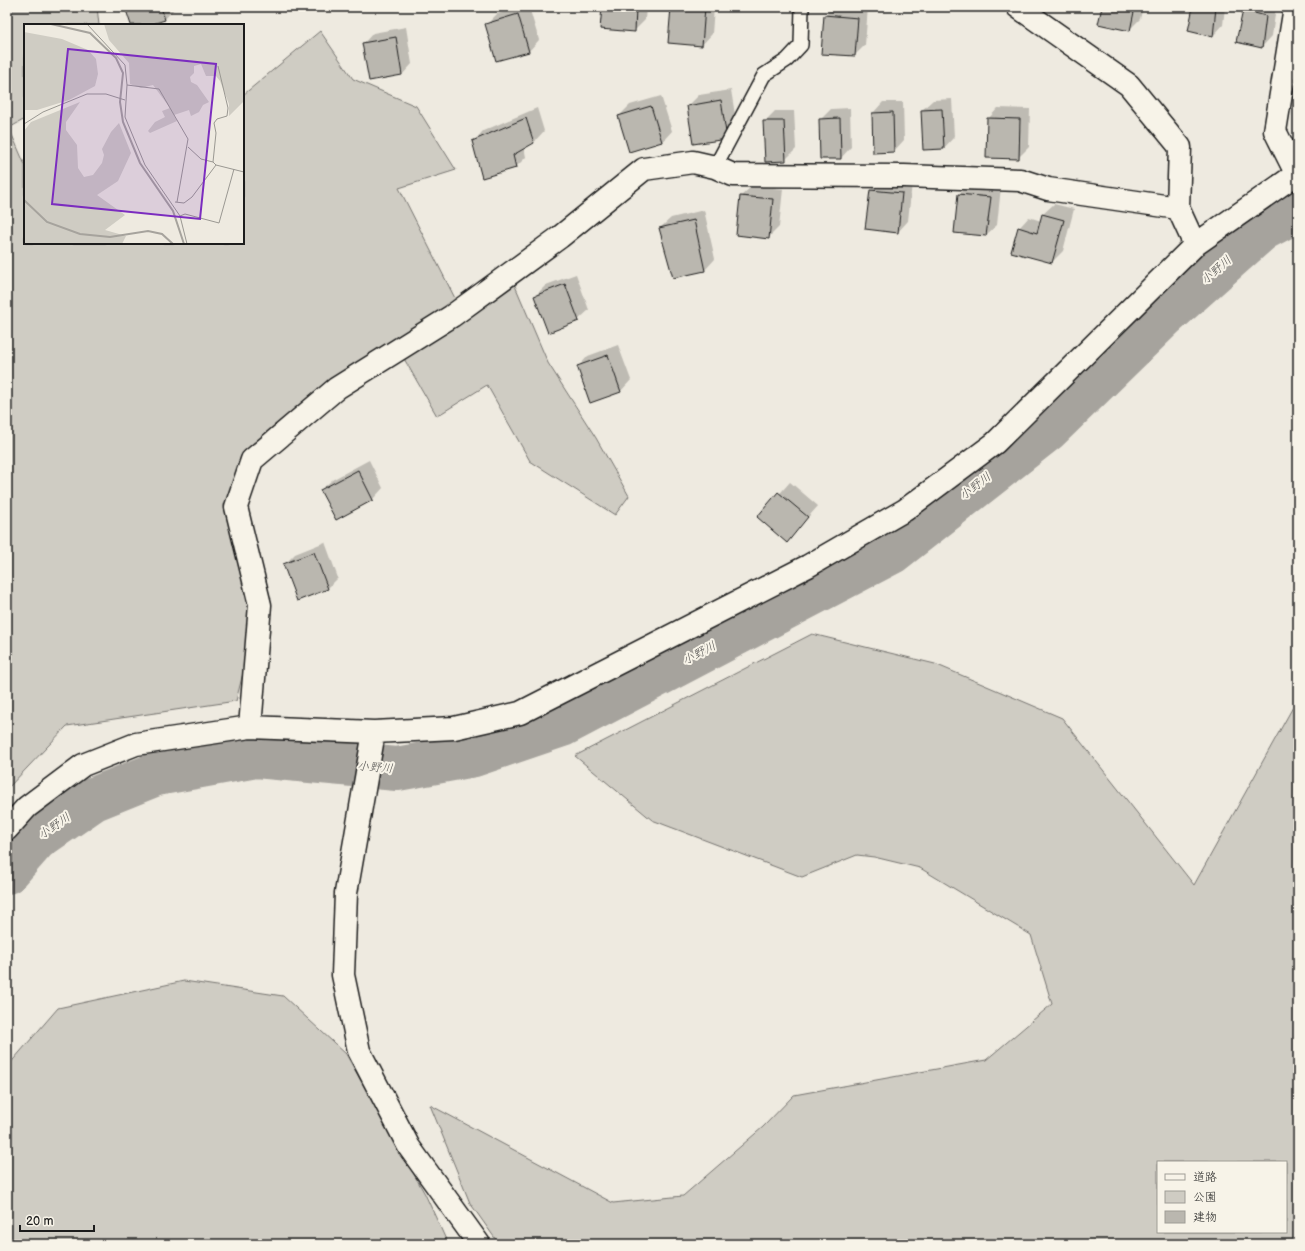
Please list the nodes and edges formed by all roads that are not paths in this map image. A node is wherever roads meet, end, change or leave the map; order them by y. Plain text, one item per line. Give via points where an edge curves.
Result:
1 (802, 7) edge
2 (1018, 7) edge
3 (1295, 7) edge
4 (715, 167) junction
5 (1297, 173) edge
6 (1178, 208) junction
7 (1195, 245) junction
8 (250, 727) junction
9 (374, 732) junction
10 (7, 829) edge
11 (479, 1244) edge

1 - 4 lane via 801,45 787,60 764,75
2 - 6 street via 1129,85 1180,147
3 - 5 street via 1275,131
4 - 6 street via 733,176 904,176 1020,180 1048,189
4 - 8 street via 693,162 644,169 560,237 452,316 337,388 252,460 236,507 260,605
5 - 7 street
6 - 7 street
7 - 9 street via 995,443 904,510 808,566 520,713 454,728
8 - 9 street
8 - 10 street via 136,744 83,765 27,807
9 - 11 street via 346,894 344,975 359,1051 409,1146

